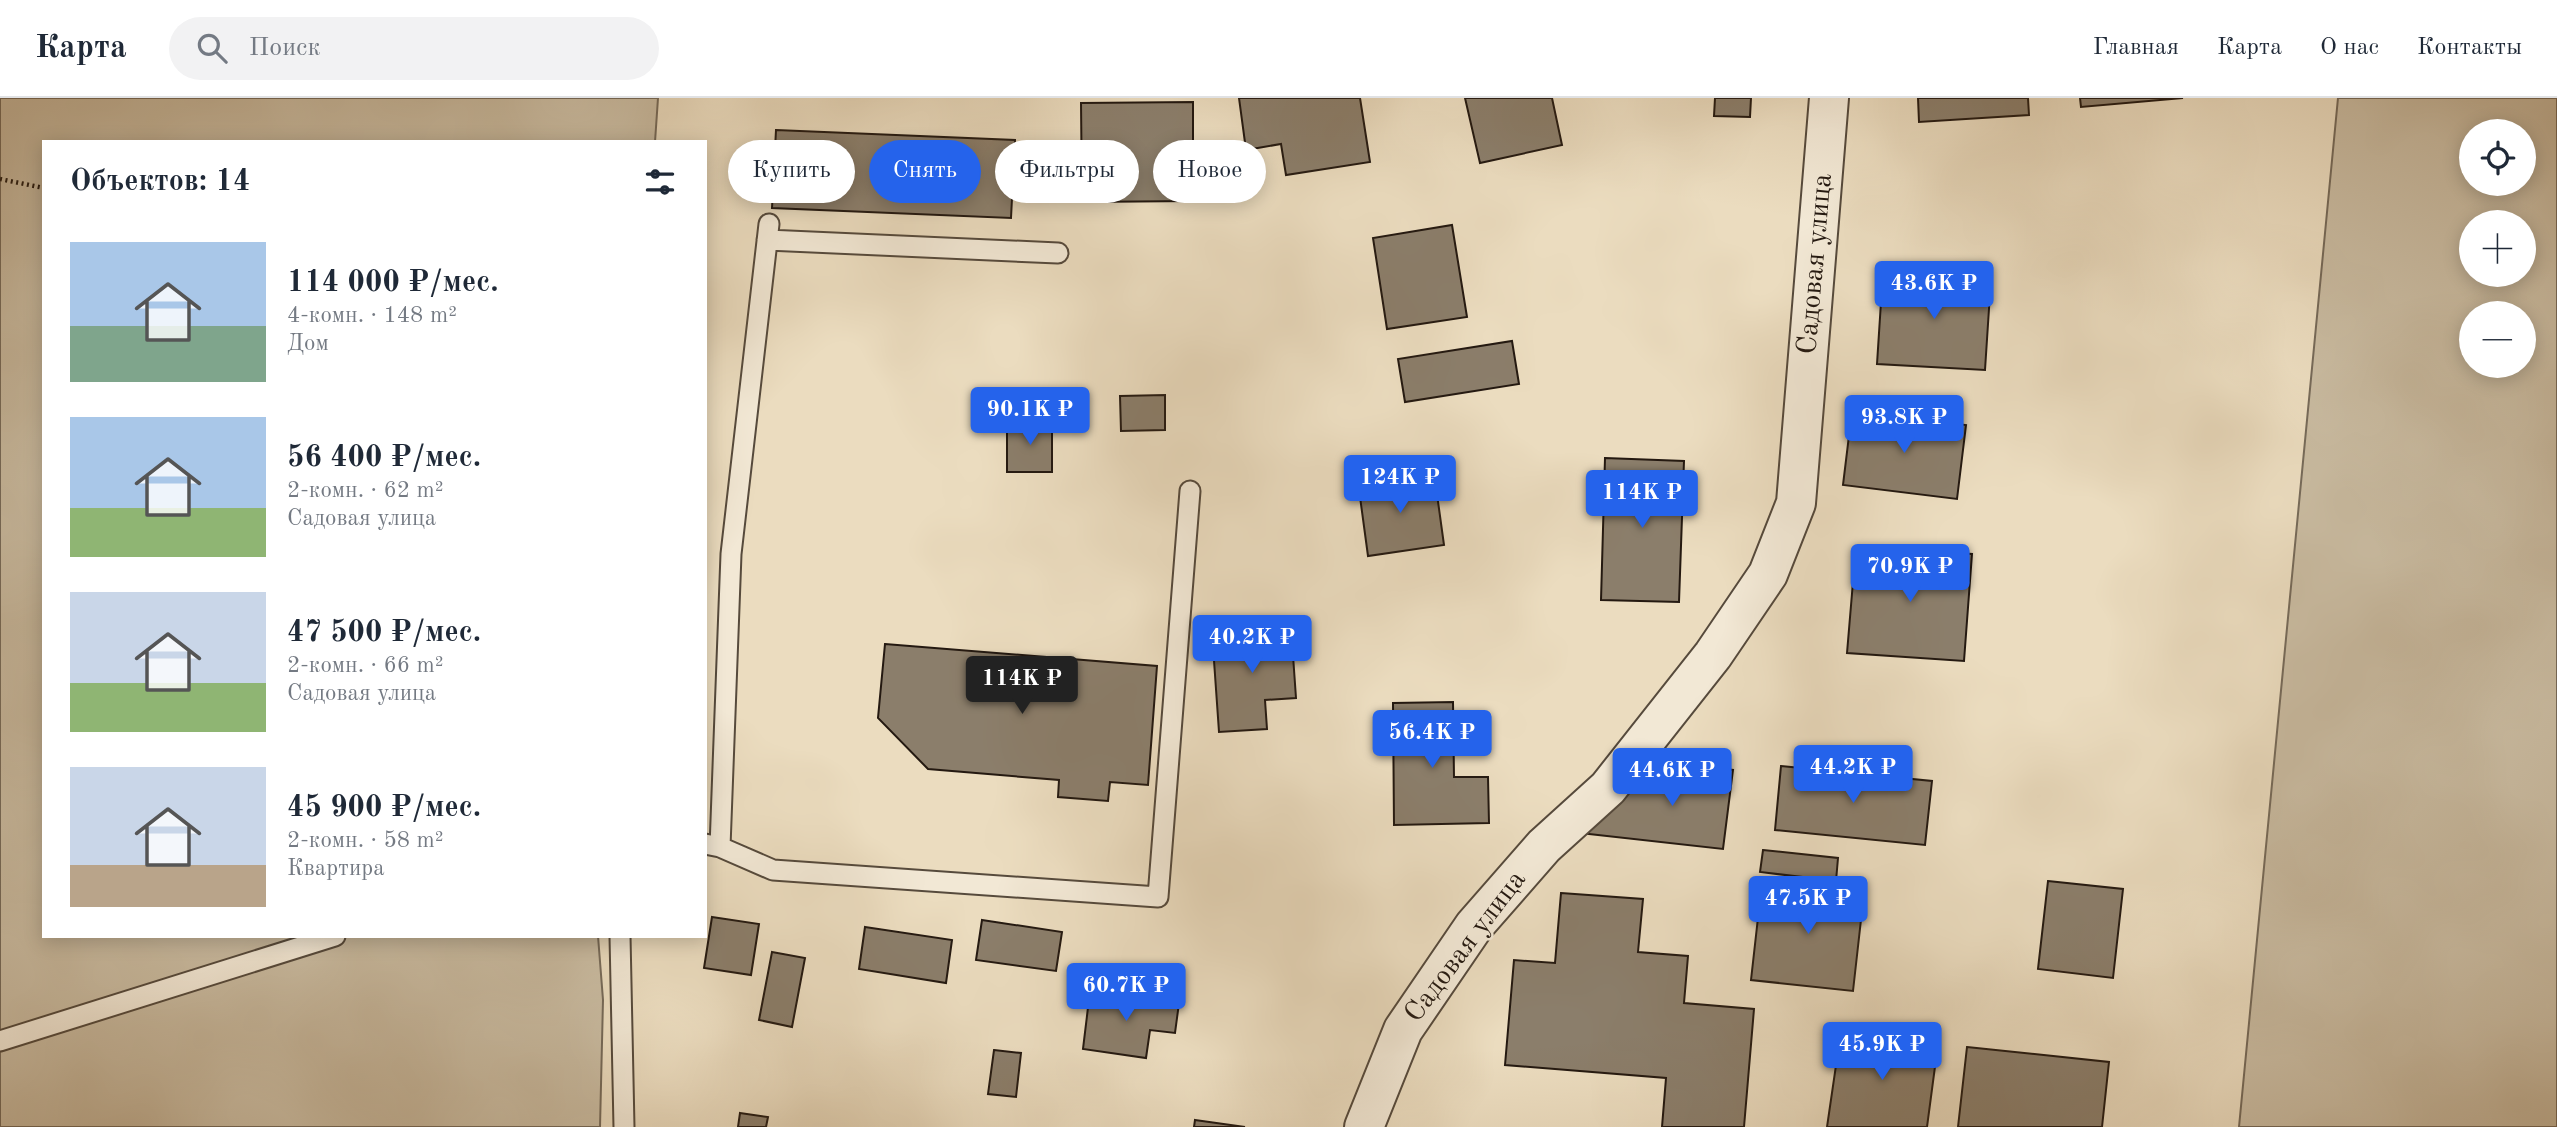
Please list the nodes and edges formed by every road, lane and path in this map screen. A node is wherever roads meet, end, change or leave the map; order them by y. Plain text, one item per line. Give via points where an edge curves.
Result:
1 (1829, 98) edge
2 (0, 179) edge
3 (42, 188) edge
4 (1058, 253) dead end
5 (1190, 491) dead end
6 (713, 846) edge
7 (329, 938) edge
8 (620, 938) edge
9 (0, 1041) edge
10 (624, 1127) edge
11 (1364, 1127) edge

1 - 11 street, Садовая улица via 1796,503 1768,574 1713,655 1608,788 1544,846 1474,926 1403,1030
2 - 3 path
4 - 6 lane via 768,232 731,554
5 - 6 lane via 1158,897 774,870
7 - 9 lane
8 - 10 lane

